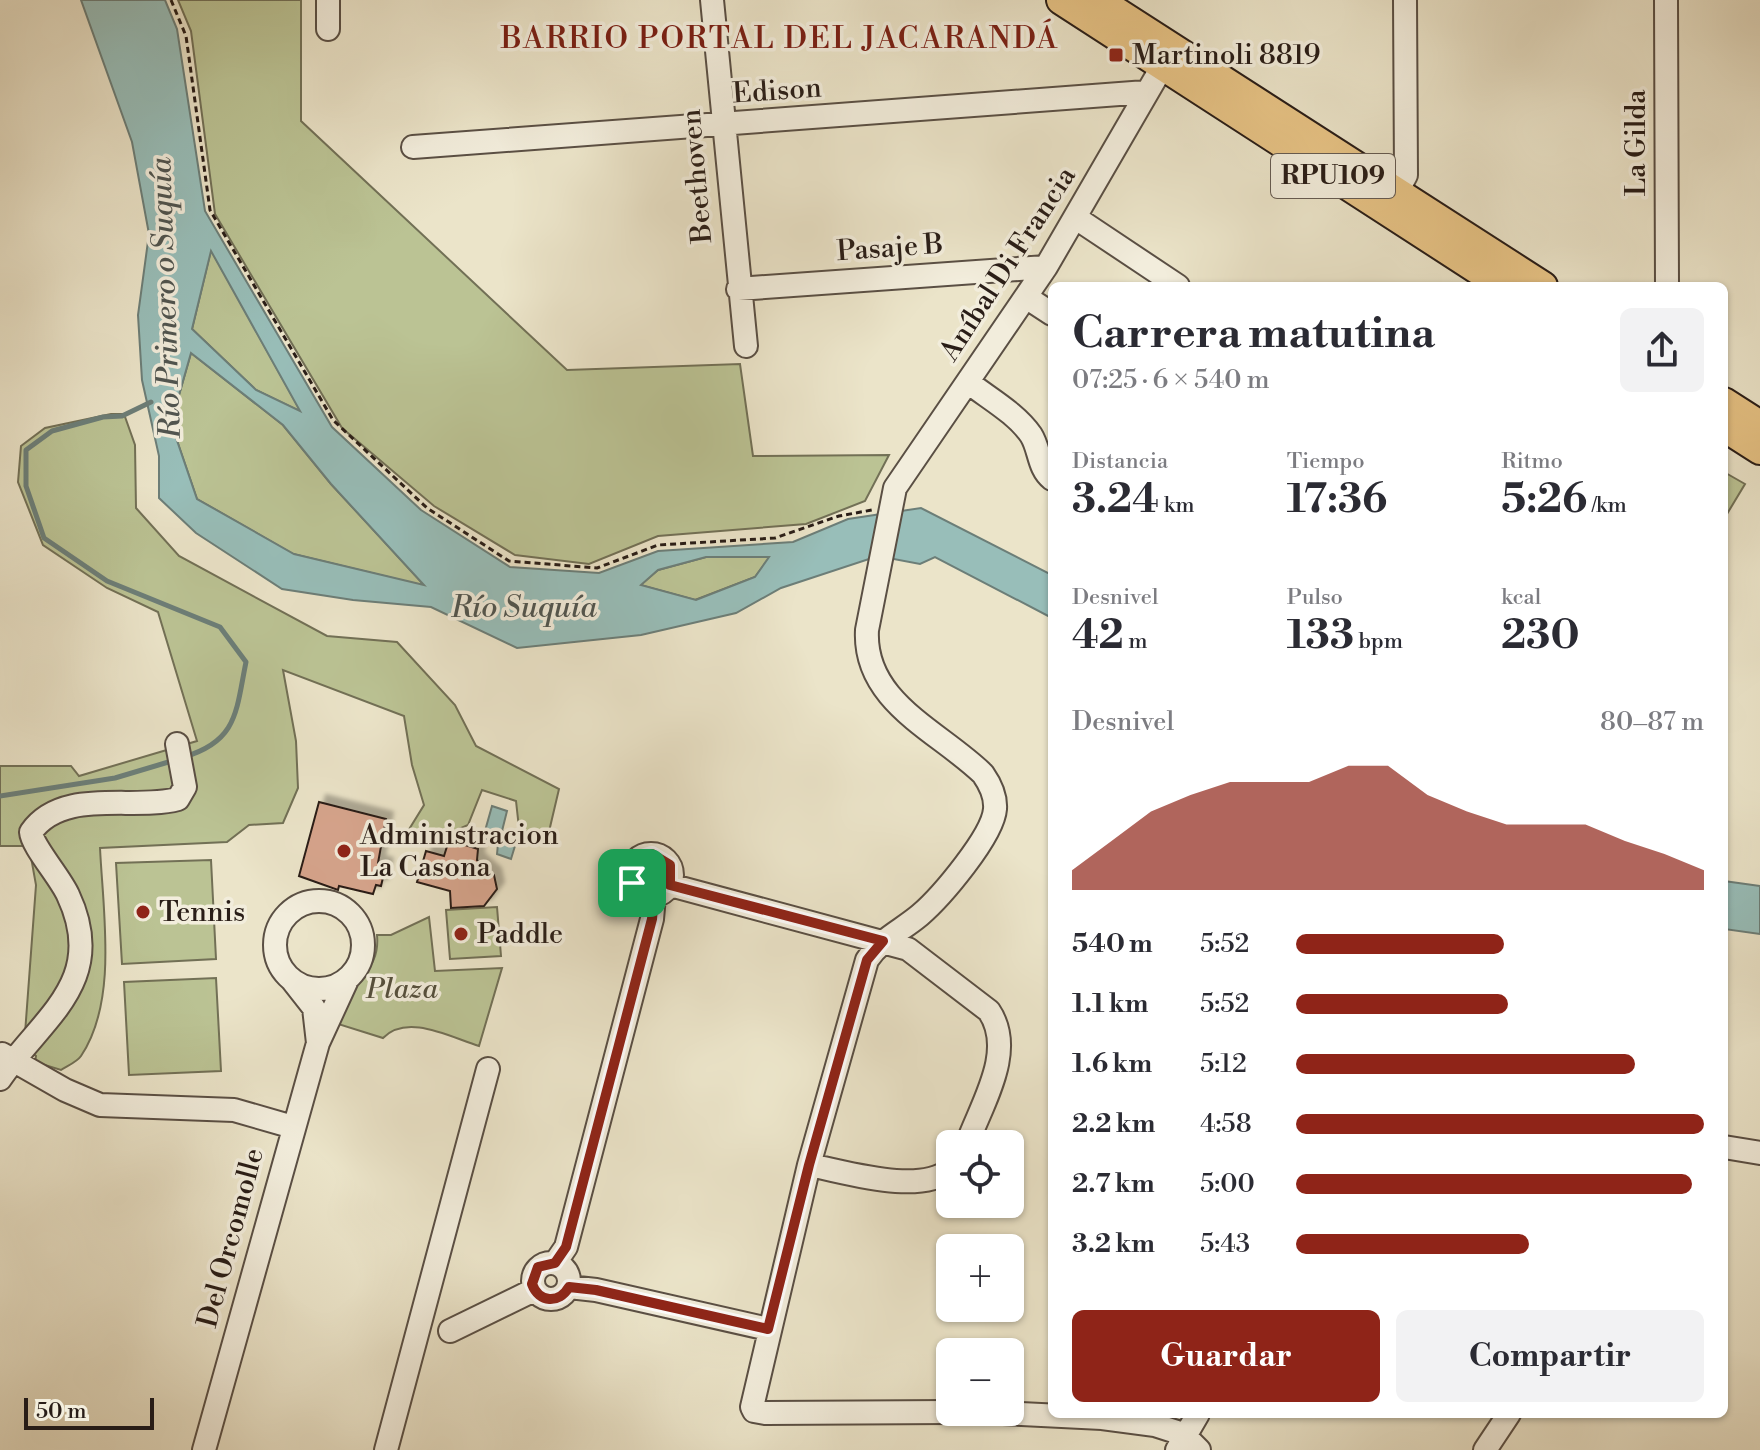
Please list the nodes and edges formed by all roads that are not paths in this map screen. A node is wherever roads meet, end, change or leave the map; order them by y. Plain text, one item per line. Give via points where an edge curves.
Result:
1 (328, 0) edge
2 (712, 0) edge
3 (1061, 0) edge
4 (1098, 0) edge
5 (1405, 0) edge
6 (1666, 0) edge
7 (328, 29) dead end
8 (1168, 58) junction
9 (1146, 92) junction
10 (722, 126) junction
11 (413, 147) dead end
12 (1392, 202) junction
13 (1076, 218) junction
14 (1046, 267) junction
15 (1172, 282) edge
16 (1498, 282) edge
17 (1536, 282) edge
18 (1667, 282) edge
19 (738, 289) junction
20 (1026, 297) junction
21 (1048, 311) edge
22 (746, 346) dead end
23 (968, 382) junction
24 (1728, 405) edge
25 (1760, 425) edge
26 (1728, 430) edge
27 (1760, 450) edge
28 (1048, 475) edge
29 (177, 746) dead end
30 (883, 941) junction
31 (291, 979) junction
32 (347, 980) junction
33 (318, 1043) junction
34 (7, 1056) edge
35 (488, 1069) dead end
36 (0, 1079) edge
37 (293, 1127) junction
38 (972, 1130) edge
39 (1728, 1148) edge
40 (1760, 1153) edge
41 (809, 1165) junction
42 (936, 1178) edge
43 (555, 1263) junction
44 (569, 1287) junction
45 (534, 1290) junction
46 (768, 1329) junction
47 (450, 1331) dead end
48 (936, 1412) edge
49 (1024, 1414) edge
50 (1048, 1415) edge
51 (1102, 1418) edge
52 (1196, 1418) edge
53 (1506, 1418) edge
54 (1152, 1419) edge
55 (1186, 1445) edge
56 (204, 1450) edge
57 (386, 1450) edge
58 (1485, 1450) edge

1 - 7 street
2 - 10 street, Beethoven
3 - 8 main road, RPU109
4 - 8 main road, RPU109
5 - 12 street via 1406,175
6 - 18 street, La Gilda
8 - 9 street, Aníbal Di Francia
8 - 12 main road, RPU109
9 - 10 street, Edison
9 - 13 street, Aníbal Di Francia
10 - 11 street, Edison
10 - 19 street, Beethoven
12 - 16 main road, RPU109
12 - 17 main road, RPU109
13 - 14 street, Aníbal Di Francia
13 - 15 street
14 - 19 street, Pasaje B
14 - 20 street, Aníbal Di Francia
19 - 22 street, Beethoven
20 - 21 street
20 - 23 street, Aníbal Di Francia
23 - 28 street via 1033,437
23 - 30 street, Aníbal Di Francia via 891,498 866,647 887,694 983,774 996,807 965,863 935,899
24 - 25 main road
26 - 27 main road
29 - 34 street via 185,787 178,799 87,805 61,811 31,832 32,843 57,873 73,905 78,966 58,1011
30 - 38 street via 926,960 997,1022 1002,1049
30 - 41 street via 867,960
30 - 43 street via 662,890 570,1233
31 - 32 street via 319,989
31 - 32 street via 281,968 275,940 288,914 313,901 341,906 361,927 363,956
31 - 33 street via 314,1008
32 - 33 street, Del Orcomolle
33 - 37 street, Del Orcomolle
34 - 36 street
34 - 37 street via 100,1105 234,1110
35 - 57 street
37 - 56 street, Del Orcomolle
39 - 40 street
41 - 42 street via 913,1183
41 - 46 street
43 - 44 street via 566,1270
43 - 45 street via 534,1272
44 - 45 street via 550,1300
44 - 46 street
45 - 47 street
46 - 48 street via 754,1411
49 - 50 street
51 - 54 street
52 - 55 street
53 - 58 street
54 - 55 street

